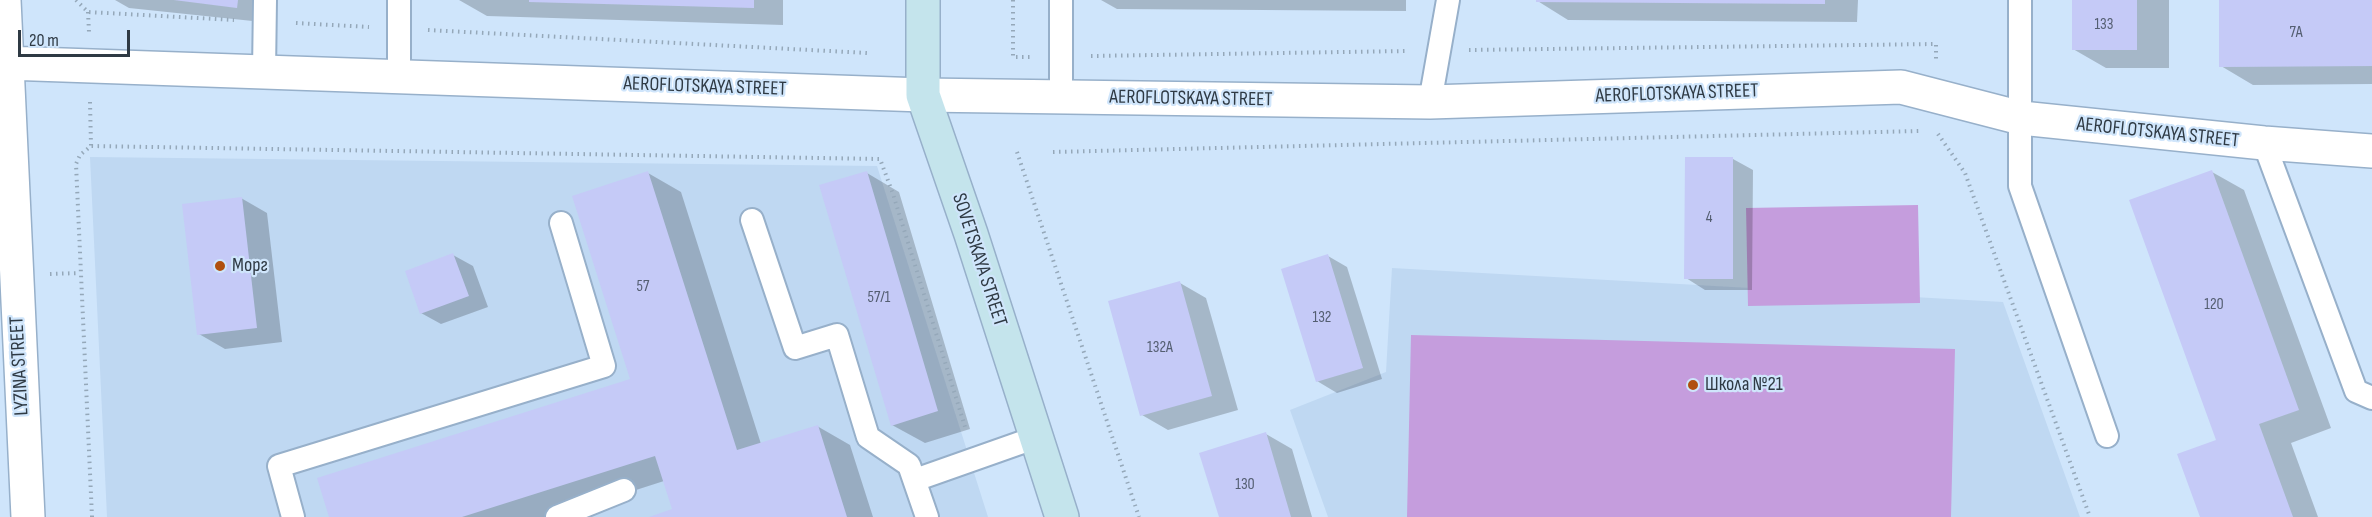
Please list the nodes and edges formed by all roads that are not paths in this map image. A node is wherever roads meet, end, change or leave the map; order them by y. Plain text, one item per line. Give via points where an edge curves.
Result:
1 (4, 0) edge
2 (399, 0) edge
3 (922, 0) edge
4 (1061, 0) edge
5 (1448, 0) edge
6 (2020, 0) edge
7 (265, 11) edge
8 (6, 63) junction
9 (264, 72) junction
10 (399, 76) junction
11 (923, 95) junction
12 (1061, 97) junction
13 (1430, 102) junction
14 (2021, 118) junction
15 (2264, 143) junction
16 (2372, 151) edge
17 (752, 220) dead end
18 (561, 223) dead end
19 (2372, 398) edge
20 (2107, 436) dead end
21 (1037, 437) junction
22 (915, 480) junction
23 (624, 490) dead end
24 (18, 506) edge
25 (293, 517) edge
26 (557, 517) edge
27 (927, 517) edge
28 (1062, 517) edge

1 - 8 street, LYZINA STREET
2 - 10 lane
3 - 11 main road, SOVETSKAYA STREET
4 - 12 lane
5 - 13 lane
6 - 14 lane
7 - 9 lane
8 - 9 street, AEROFLOTSKAYA STREET
8 - 24 street, LYZINA STREET
9 - 10 street, AEROFLOTSKAYA STREET
10 - 11 street, AEROFLOTSKAYA STREET
11 - 12 street, AEROFLOTSKAYA STREET
11 - 21 main road, SOVETSKAYA STREET
12 - 13 street, AEROFLOTSKAYA STREET
13 - 14 street, AEROFLOTSKAYA STREET via 1901,87
14 - 15 street, AEROFLOTSKAYA STREET
14 - 20 lane via 2020,186
15 - 16 street, AEROFLOTSKAYA STREET
15 - 19 lane via 2356,391
17 - 22 lane via 795,348 837,335 868,437 909,465
18 - 25 lane via 604,366 279,466
21 - 22 lane
21 - 28 main road, SOVETSKAYA STREET
22 - 27 lane
23 - 26 lane

